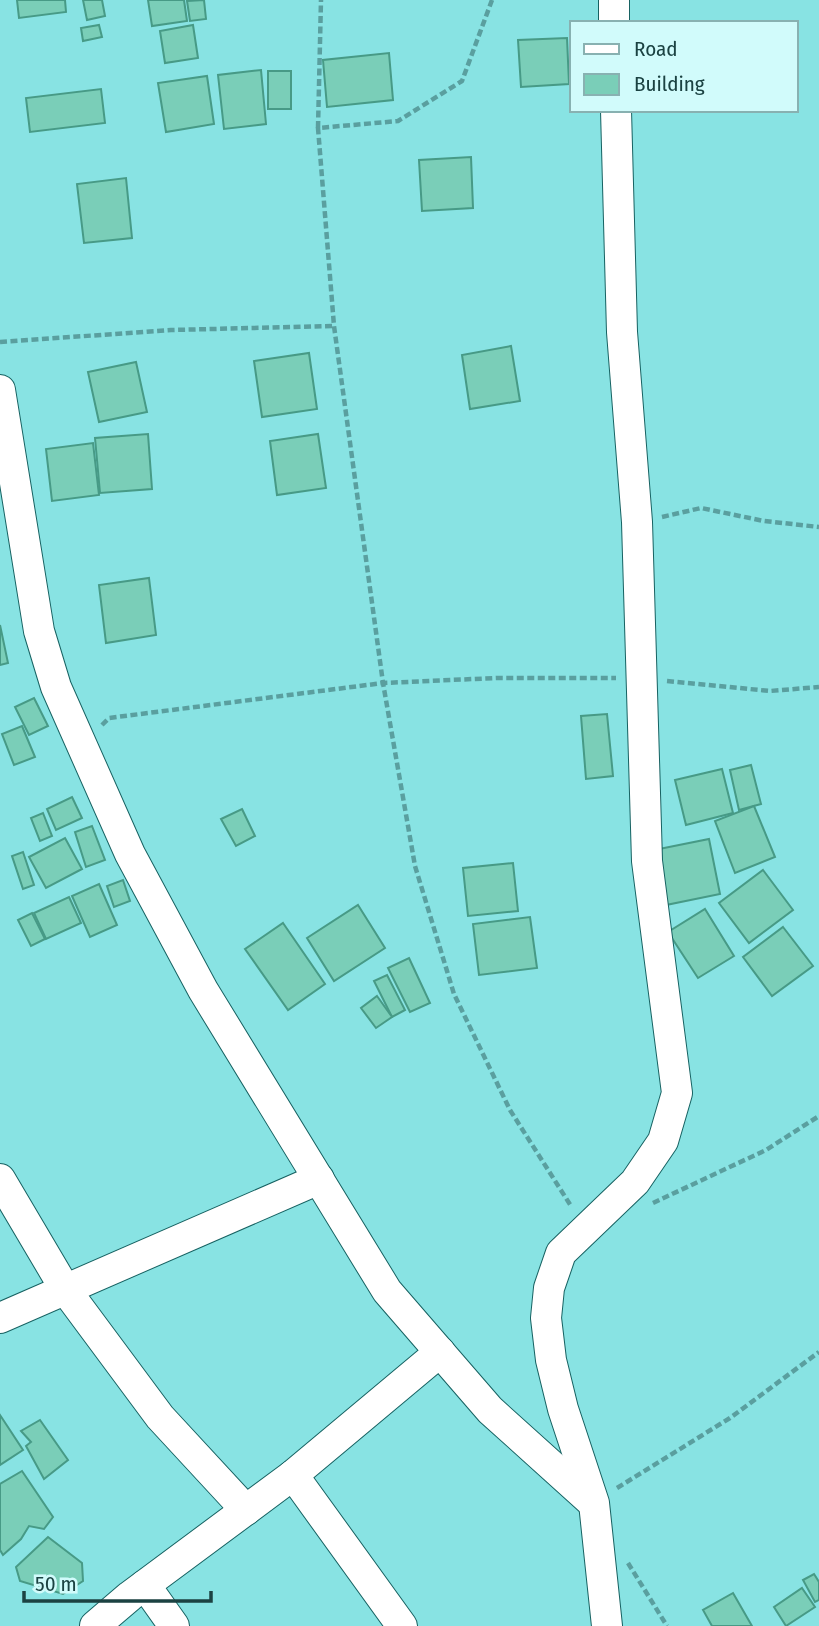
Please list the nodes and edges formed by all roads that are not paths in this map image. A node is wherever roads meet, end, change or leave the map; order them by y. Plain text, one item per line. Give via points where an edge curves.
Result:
1 (614, 0) edge
2 (614, 21) edge
3 (616, 112) edge
4 (0, 390) edge
5 (318, 1178) junction
6 (0, 1179) edge
7 (65, 1289) junction
8 (0, 1318) edge
9 (440, 1352) junction
10 (293, 1475) junction
11 (594, 1503) junction
12 (246, 1510) junction
13 (145, 1585) junction
14 (95, 1626) edge
15 (174, 1626) edge
16 (402, 1626) edge
17 (607, 1626) edge

1 - 2 street
3 - 11 street via 647,861 677,1093 663,1141 635,1182 561,1253 549,1289 546,1318 551,1360
4 - 5 street via 39,631 56,687 130,854 203,990
5 - 7 street
5 - 9 street via 387,1291
6 - 7 street
7 - 8 street
7 - 12 street via 160,1416
9 - 10 street
9 - 11 street via 489,1410
10 - 12 street
10 - 16 street
11 - 17 street
12 - 13 street
13 - 14 street
13 - 15 street

